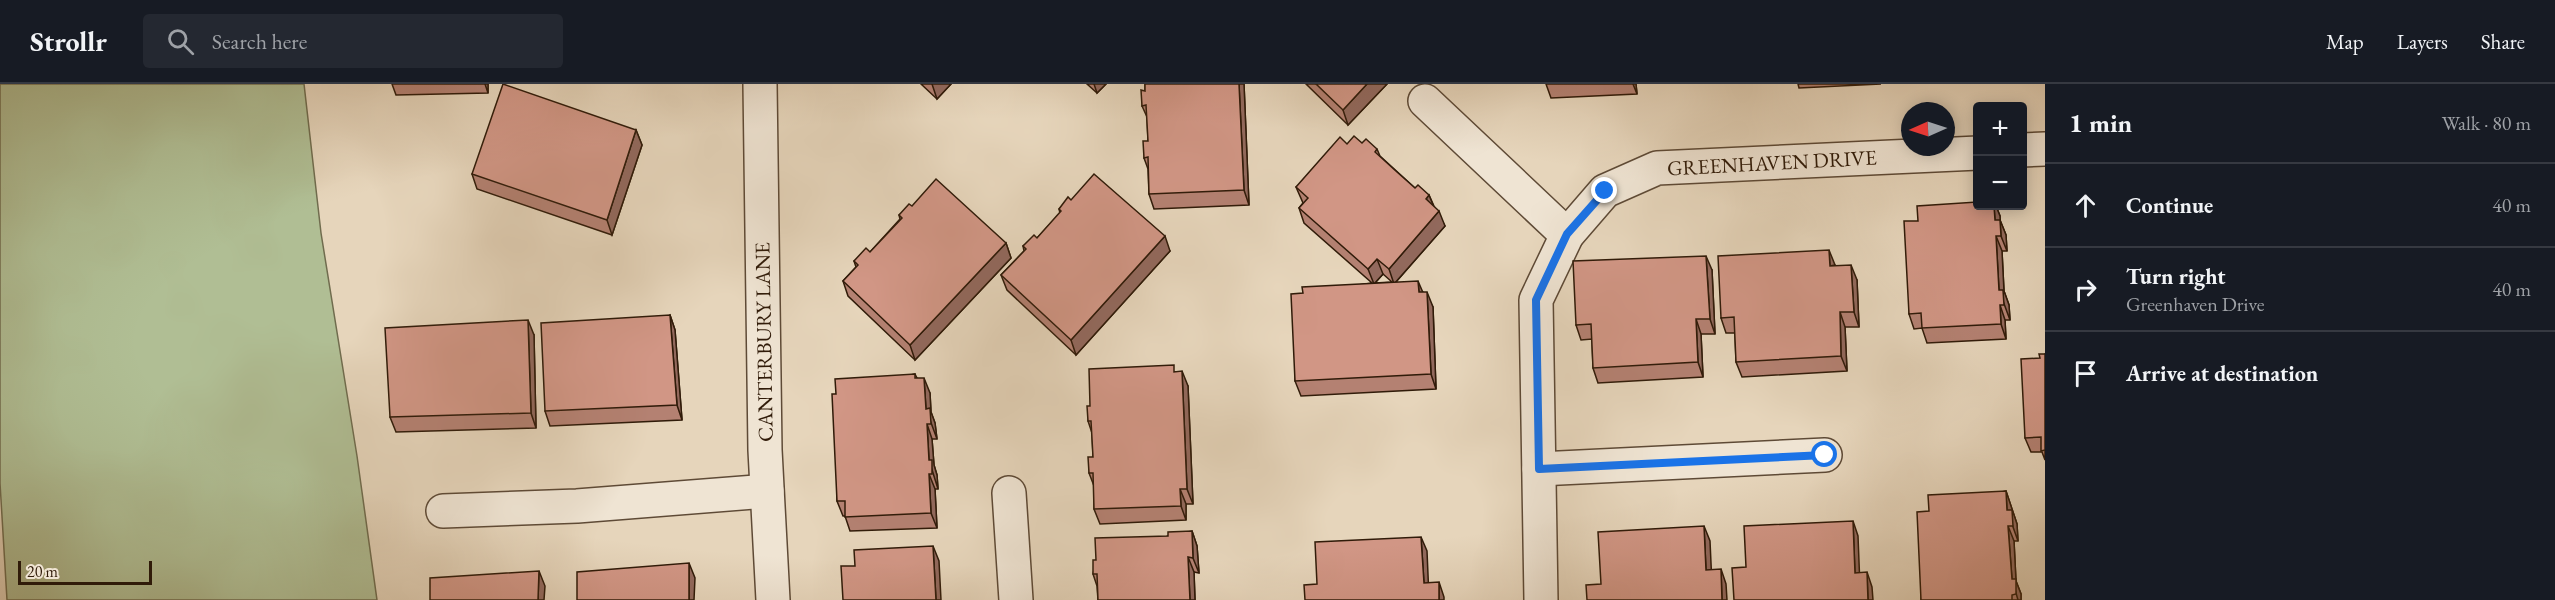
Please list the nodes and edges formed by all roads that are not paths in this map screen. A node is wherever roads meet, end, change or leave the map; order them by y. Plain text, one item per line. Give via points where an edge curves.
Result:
1 (760, 84) edge
2 (1425, 101) dead end
3 (2045, 149) edge
4 (2027, 150) edge
5 (1973, 153) edge
6 (1567, 234) junction
7 (1825, 455) dead end
8 (1539, 469) junction
9 (767, 491) junction
10 (1009, 493) dead end
11 (443, 511) dead end
12 (773, 600) edge
13 (1016, 600) edge
14 (1541, 600) edge

1 - 9 street, CANTERBURY LANE
2 - 6 street
3 - 4 street
5 - 6 street, GREENHAVEN DRIVE via 1658,168 1605,191
6 - 8 street, GREENHAVEN DRIVE via 1536,300
7 - 8 street
8 - 14 street, GREENHAVEN DRIVE
9 - 11 street via 577,506
9 - 12 street, CANTERBURY LANE
10 - 13 street

